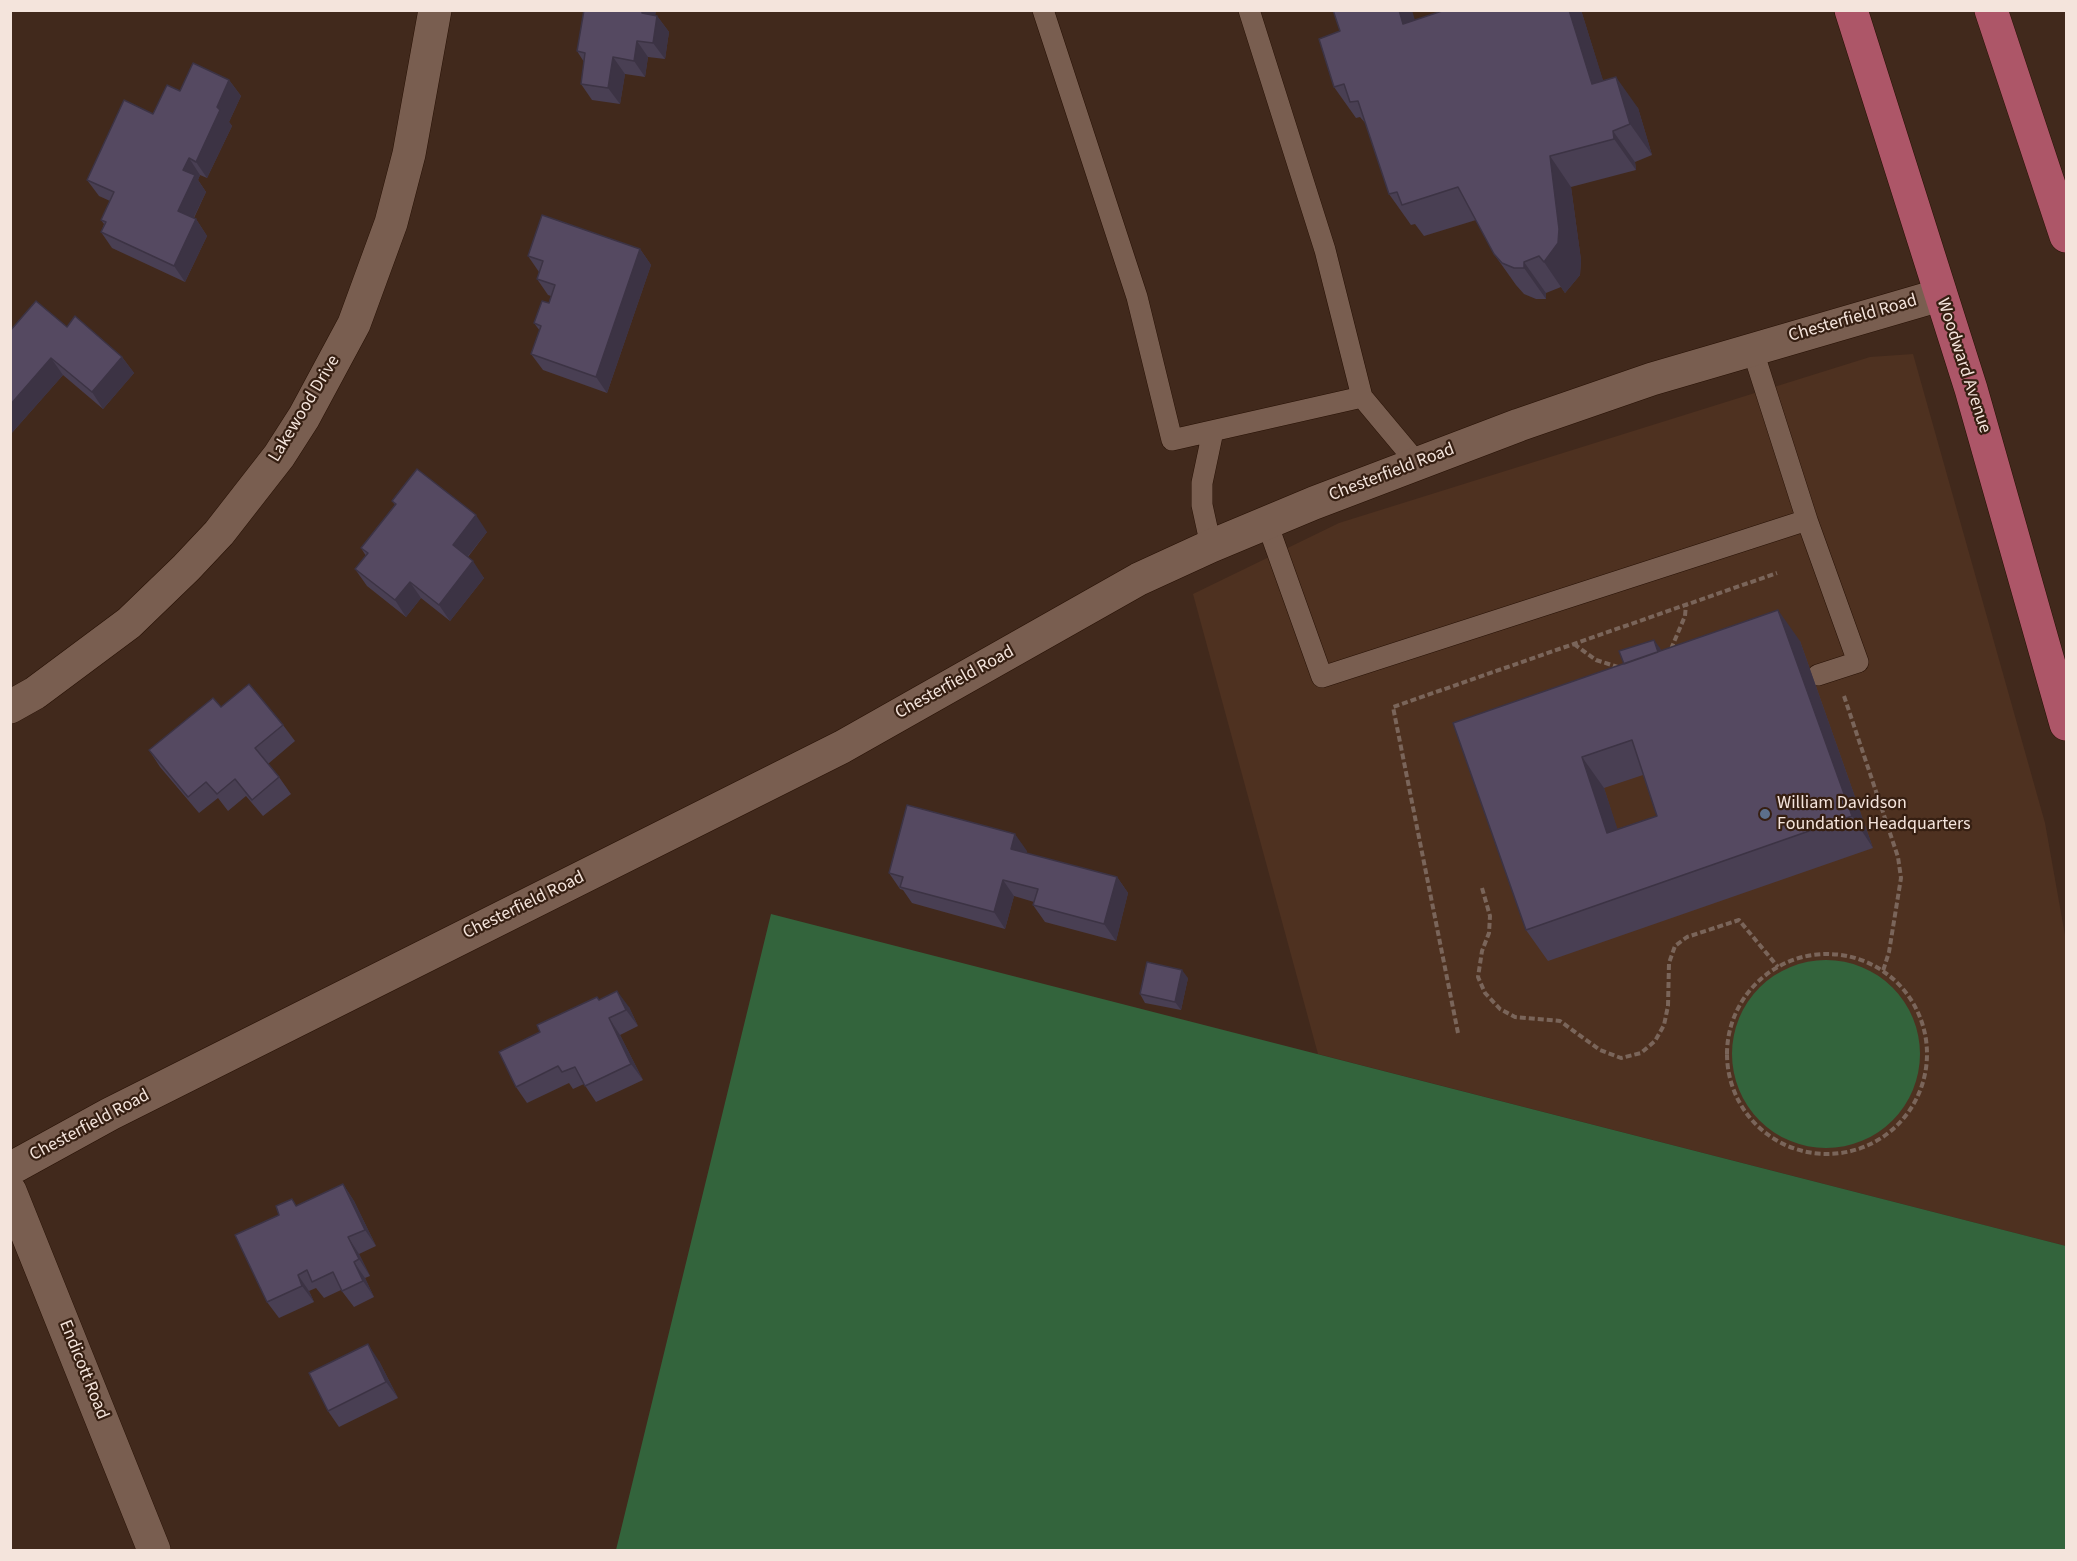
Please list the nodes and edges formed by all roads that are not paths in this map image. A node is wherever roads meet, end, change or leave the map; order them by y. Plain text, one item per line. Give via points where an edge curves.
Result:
1 (435, 10) edge
2 (1043, 10) edge
3 (1249, 10) edge
4 (1991, 10) edge
5 (1863, 17) edge
6 (2067, 236) edge
7 (1940, 295) junction
8 (1752, 348) junction
9 (1362, 398) junction
10 (1213, 431) junction
11 (1418, 464) junction
12 (1807, 520) junction
13 (1267, 523) junction
14 (1210, 546) junction
15 (1827, 673) road end
16 (10, 706) edge
17 (2067, 724) edge
18 (10, 1169) edge
19 (10, 1191) edge
20 (154, 1551) edge

1 - 16 street, Lakewood Drive via 409,154 391,223 354,324 304,417 219,533 186,568 129,623 35,693
2 - 10 lane via 1137,297 1172,440
3 - 9 lane via 1325,250
4 - 6 main road
5 - 7 main road, Woodward Avenue
7 - 8 street, Chesterfield Road
7 - 17 main road, Woodward Avenue via 1971,389
8 - 11 street, Chesterfield Road via 1519,425
8 - 12 lane
9 - 10 lane
9 - 11 lane
10 - 14 lane via 1202,483
11 - 13 street, Chesterfield Road
12 - 13 lane via 1322,677
12 - 15 lane via 1858,662
13 - 14 street, Chesterfield Road
14 - 18 street, Chesterfield Road via 1139,579 842,747 110,1114
19 - 20 street, Endicott Road

